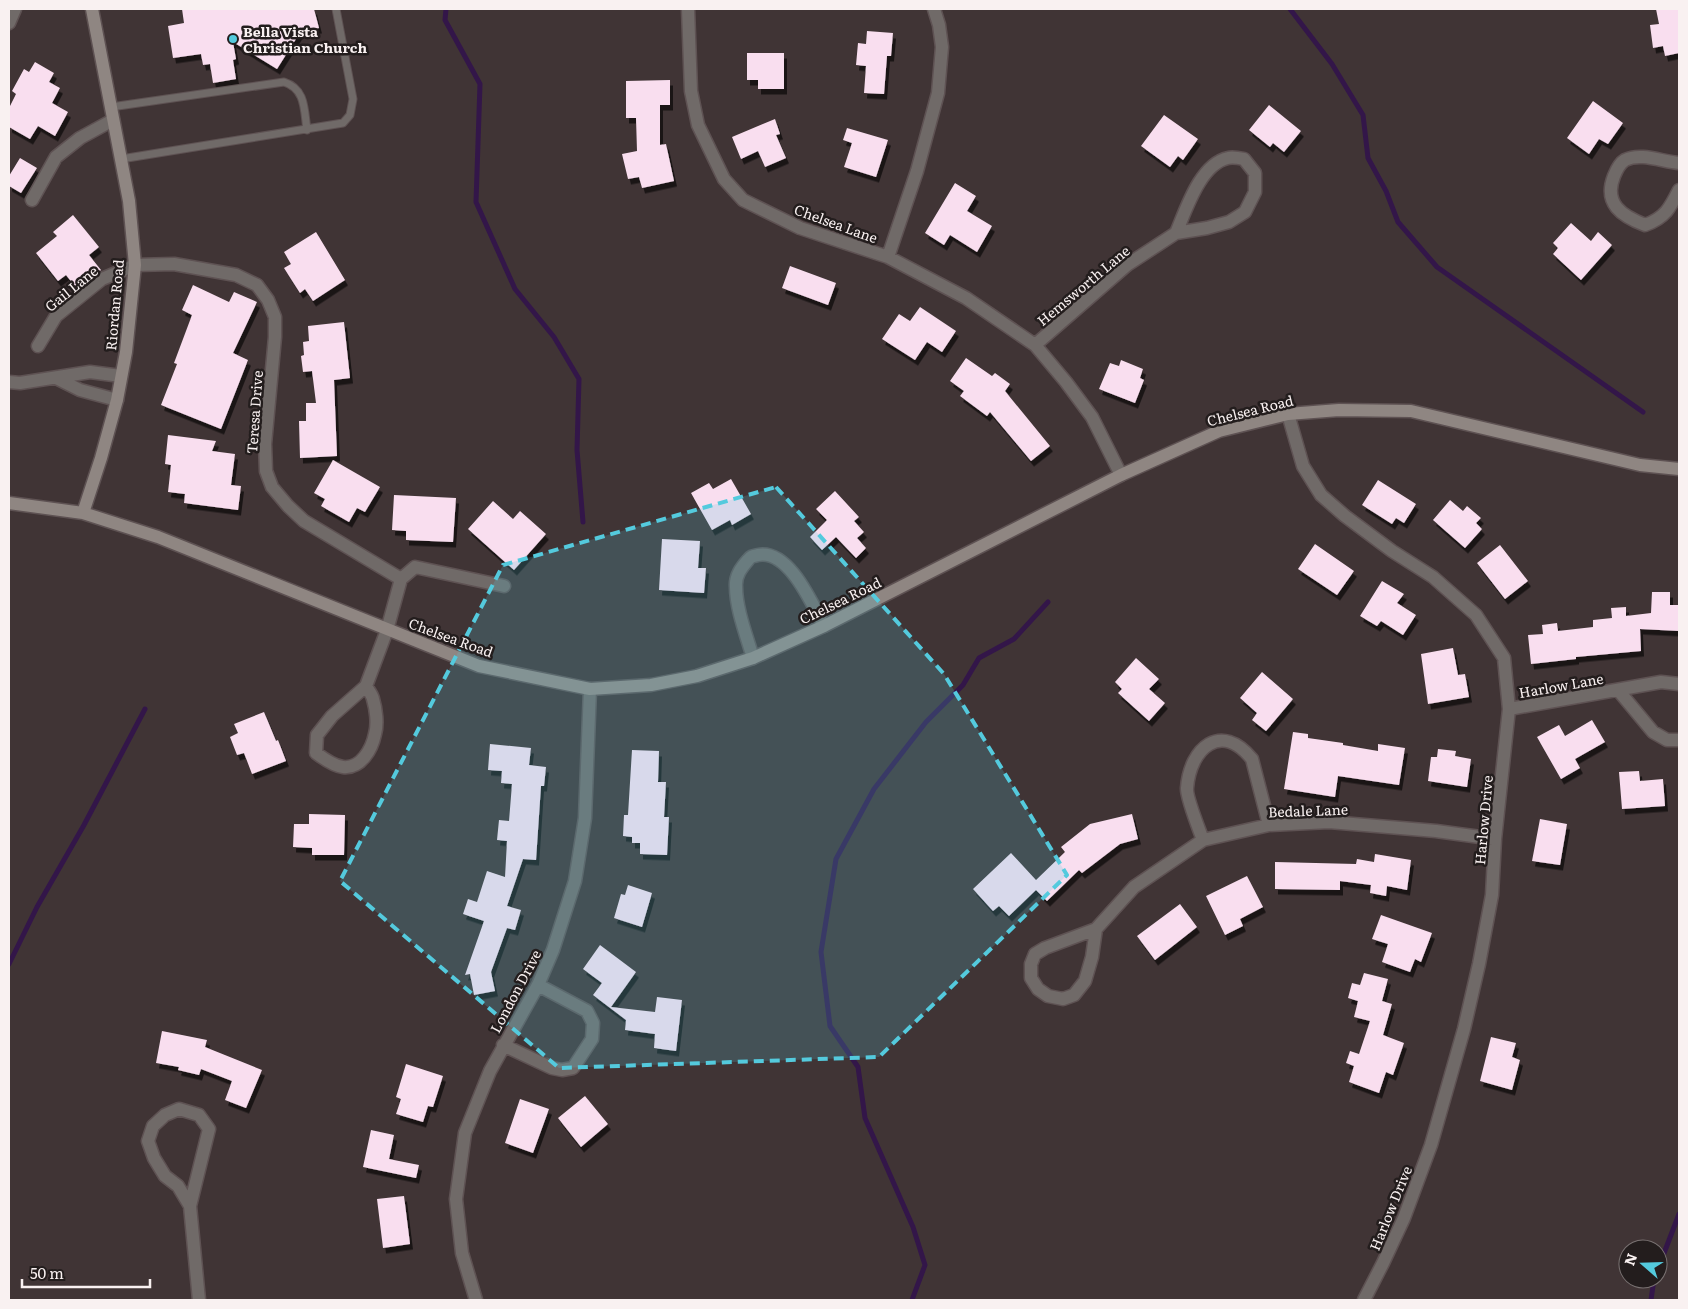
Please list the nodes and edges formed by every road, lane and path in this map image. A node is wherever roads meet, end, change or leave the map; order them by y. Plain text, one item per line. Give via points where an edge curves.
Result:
1 (16, 9) edge
2 (92, 9) edge
3 (336, 9) edge
4 (688, 9) edge
5 (934, 9) edge
6 (9, 23) edge
7 (110, 107) junction
8 (113, 120) junction
9 (307, 130) junction
10 (121, 159) junction
11 (1679, 163) edge
12 (1679, 190) edge
13 (32, 200) dead end
14 (1176, 233) junction
15 (888, 258) junction
16 (134, 265) junction
17 (1035, 345) junction
18 (38, 346) dead end
19 (121, 376) junction
20 (56, 378) junction
21 (9, 382) edge
22 (117, 400) junction
23 (1288, 414) junction
24 (1679, 469) edge
25 (1121, 475) junction
26 (9, 503) edge
27 (83, 512) junction
28 (401, 579) junction
29 (504, 586) dead end
30 (824, 626) junction
31 (387, 630) junction
32 (753, 658) junction
33 (1679, 684) edge
34 (366, 686) junction
35 (590, 689) junction
36 (1618, 690) junction
37 (1509, 709) junction
38 (1679, 740) edge
39 (1269, 825) junction
40 (1495, 839) junction
41 (1203, 840) junction
42 (1096, 928) junction
43 (538, 986) junction
44 (503, 1045) junction
45 (190, 1206) junction
46 (198, 1300) edge
47 (476, 1300) edge
48 (1364, 1300) edge

1 - 6 street
2 - 7 street, Riordan Road
3 - 9 lane via 353,99 350,115 344,122
4 - 15 street, Chelsea Lane via 691,91 698,125 724,179 743,200 800,228
5 - 15 street, Chelsea Lane via 942,47 938,92 917,171
7 - 8 street, Riordan Road
7 - 9 lane via 284,82 294,85 301,95
8 - 10 street, Riordan Road
8 - 13 street via 80,138 56,157
9 - 10 lane
10 - 16 street, Riordan Road via 129,201
11 - 12 street via 1639,156 1624,161 1616,171 1611,196 1616,208 1628,218 1645,225 1657,220 1671,207
14 - 14 street, Hemsworth Lane via 1229,222 1245,212 1255,192 1255,173 1244,159 1228,157 1204,174
14 - 17 street, Hemsworth Lane via 1127,265
15 - 17 street, Chelsea Lane via 966,298
16 - 18 street, Gail Lane via 102,279 56,316
16 - 19 street, Riordan Road
16 - 28 street, Teresa Drive via 174,264 236,275 257,285 275,317 265,444 266,471 272,487 304,521
17 - 25 street, Chelsea Lane via 1092,416
19 - 20 street via 90,372
19 - 22 street, Riordan Road
20 - 21 street
20 - 22 street via 80,390
22 - 27 street, Riordan Road
23 - 24 street, Chelsea Road via 1339,410 1411,411 1640,465
23 - 25 street, Chelsea Road via 1219,431
23 - 37 street, Harlow Drive via 1303,466 1321,495 1344,516 1433,577 1476,615 1504,658
25 - 30 street, Chelsea Road
26 - 27 street, Chelsea Road
27 - 31 street, Chelsea Road via 158,537
28 - 29 street via 415,567
28 - 31 street
30 - 32 street, Chelsea Road
30 - 32 street via 799,580 777,558 764,554 751,557 739,570 735,586
31 - 34 street
31 - 35 street, Chelsea Road via 479,666
32 - 35 street, Chelsea Road via 697,676 651,685
33 - 36 street, Harlow Lane via 1661,682
34 - 34 street via 332,716 317,735 316,753 328,761 344,767 357,765 368,752 376,733 373,698
35 - 43 street, London Drive via 585,818 575,881 554,950
36 - 37 street, Harlow Lane
36 - 38 street, Harlow Lane via 1653,732 1667,740
37 - 40 street, Harlow Drive
39 - 40 street, Bedale Lane via 1329,822 1436,830
39 - 41 street, Bedale Lane
39 - 41 street via 1252,760 1235,744 1213,741 1194,761 1186,789
40 - 48 street, Harlow Drive via 1492,895 1464,1029 1431,1145 1404,1218
41 - 42 street, Bedale Lane via 1134,887
42 - 42 street, Bedale Lane via 1035,954 1031,978 1038,989 1048,996 1063,999 1074,995 1085,981
43 - 44 street, London Drive
43 - 44 street via 587,1012 593,1023 592,1039 573,1068 562,1070
44 - 47 street, London Drive via 466,1133 456,1199 462,1254
45 - 45 street via 209,1129 199,1115 179,1109 154,1126 148,1142 165,1176 178,1186
45 - 46 street

